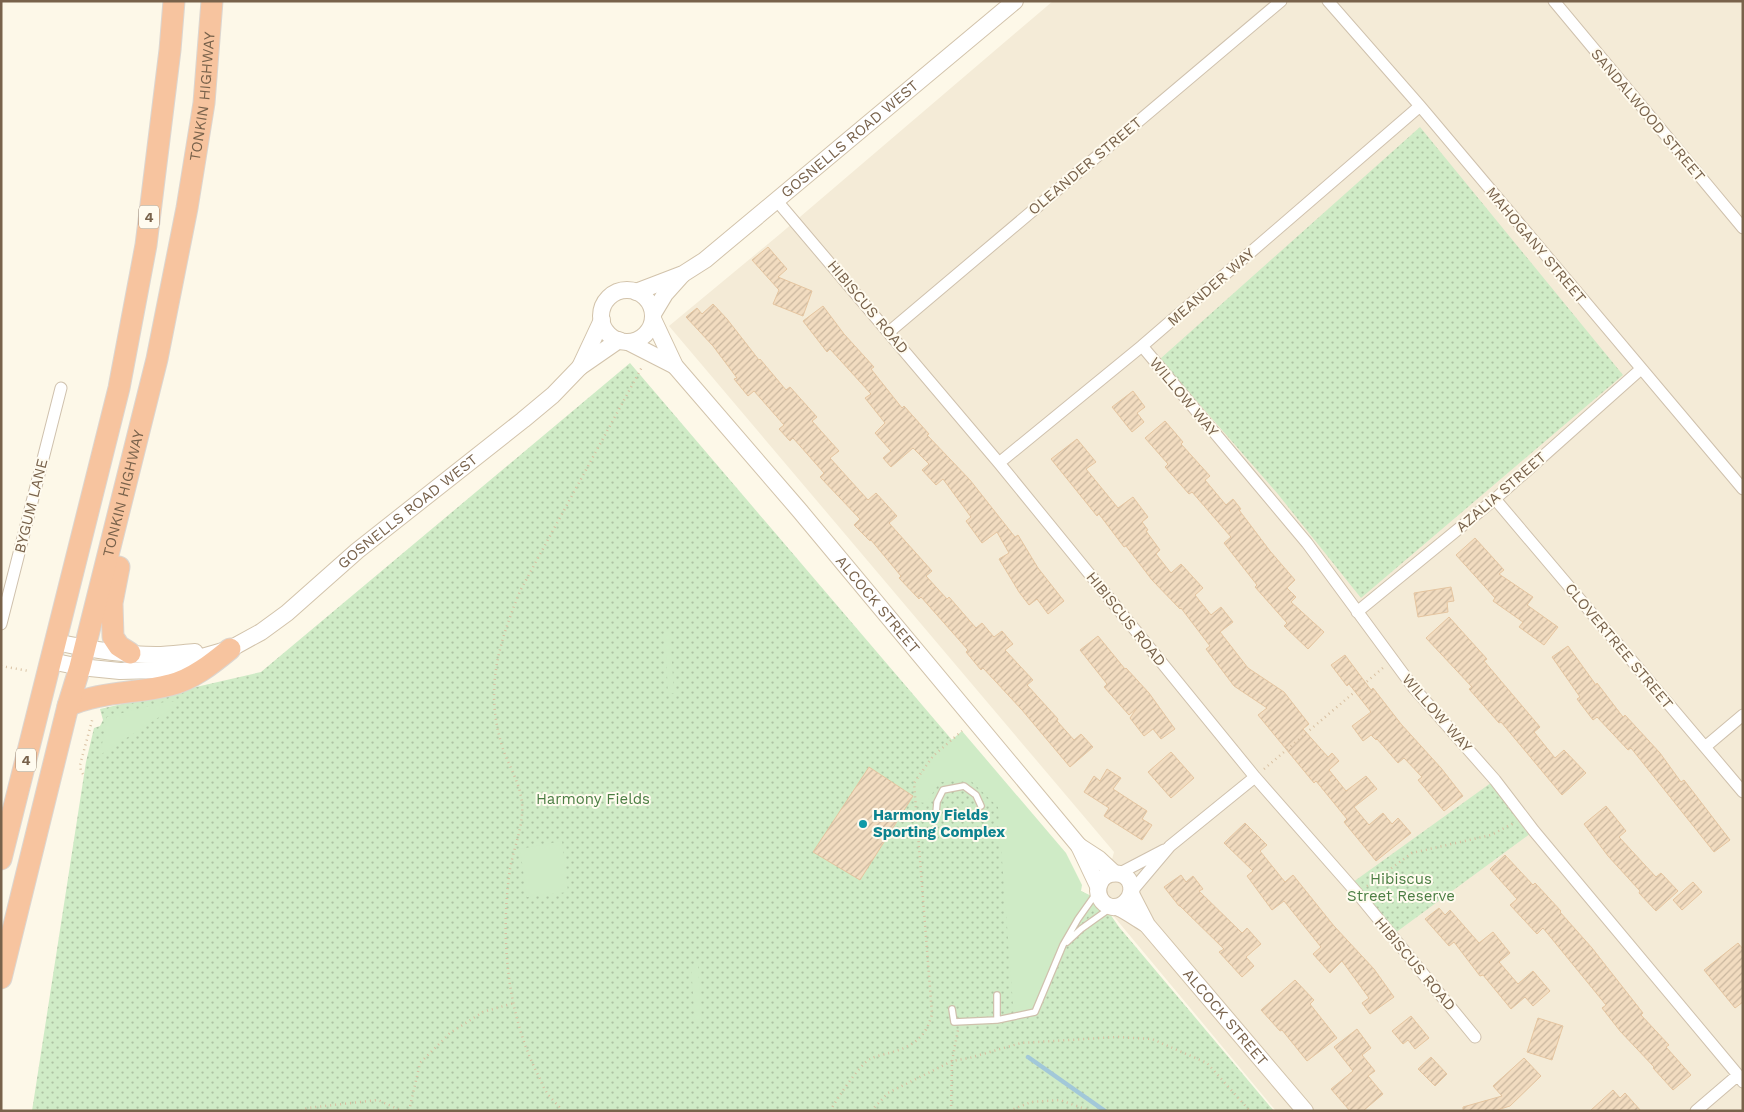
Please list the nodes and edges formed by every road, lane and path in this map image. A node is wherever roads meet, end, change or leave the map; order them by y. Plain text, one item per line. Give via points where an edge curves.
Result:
1 (174, 1) edge
2 (212, 1) edge
3 (1015, 1) edge
4 (1281, 1) edge
5 (1328, 1) edge
6 (1554, 1) edge
7 (1420, 106) junction
8 (777, 201) junction
9 (1743, 228) edge
10 (683, 274) junction
11 (636, 292) junction
12 (653, 316) junction
13 (602, 320) junction
14 (889, 332) junction
15 (624, 341) junction
16 (1142, 346) junction
17 (157, 359) junction
18 (644, 362) dead end
19 (675, 366) junction
20 (580, 367) junction
21 (1641, 369) junction
22 (61, 388) dead end
23 (999, 463) junction
24 (1743, 489) edge
25 (1495, 499) junction
26 (1358, 612) junction
27 (1, 624) edge
28 (230, 649) junction
29 (54, 651) junction
30 (130, 653) junction
31 (82, 657) junction
32 (1392, 660) junction
33 (1, 666) edge
34 (32, 671) dead end
35 (68, 706) junction
36 (94, 712) dead end
37 (1743, 715) edge
38 (962, 731) dead end
39 (1705, 747) junction
40 (83, 774) dead end
41 (1255, 778) junction
42 (1743, 792) edge
43 (981, 806) dead end
44 (936, 813) dead end
45 (1524, 818) junction
46 (1080, 846) junction
47 (1170, 846) junction
48 (1, 859) edge
49 (1117, 873) junction
50 (1098, 888) junction
51 (1132, 892) junction
52 (1357, 894) junction
53 (1115, 907) junction
54 (1147, 925) junction
55 (1063, 945) junction
56 (1, 978) edge
57 (997, 996) dead end
58 (514, 1003) junction
59 (952, 1009) dead end
60 (997, 1020) junction
61 (958, 1028) dead end
62 (1475, 1037) dead end
63 (952, 1061) junction
64 (1741, 1078) edge
65 (301, 1111) edge
66 (402, 1111) edge
67 (409, 1111) edge
68 (563, 1111) edge
69 (830, 1111) edge
70 (871, 1111) edge
71 (951, 1111) edge
72 (1009, 1111) edge
73 (1090, 1111) edge
74 (1250, 1111) edge
75 (1305, 1111) edge
76 (1696, 1111) edge

1 - 29 highway, TONKIN HIGHWAY / 4 via 144,254 119,388
2 - 17 highway, TONKIN HIGHWAY / 4 via 204,103
3 - 8 main road, GOSNELLS ROAD WEST
4 - 14 street, OLEANDER STREET
5 - 7 street, MAHOGANY STREET
6 - 9 street, SANDALWOOD STREET
7 - 16 street, MEANDER WAY
7 - 21 street, MAHOGANY STREET
8 - 10 main road, GOSNELLS ROAD WEST
8 - 14 street, HIBISCUS ROAD
10 - 11 main road, GOSNELLS ROAD WEST
10 - 12 main road, GOSNELLS ROAD WEST via 664,294
11 - 12 main road via 648,300
11 - 13 main road, GOSNELLS ROAD WEST via 627,290 611,296 605,302
12 - 15 main road, GOSNELLS ROAD WEST via 647,332 635,340
12 - 19 main road, ALCOCK STREET
13 - 15 main road via 608,332
13 - 20 main road, GOSNELLS ROAD WEST
14 - 23 street, HIBISCUS ROAD
15 - 19 main road, ALCOCK STREET
15 - 20 main road, GOSNELLS ROAD WEST
16 - 23 street, MEANDER WAY
16 - 26 street, WILLOW WAY via 1307,543
17 - 30 highway via 151,436 112,603 113,637
17 - 31 highway, TONKIN HIGHWAY / 4
18 - 58 path via 520,591 496,661 494,707 503,749 520,787 522,814 510,869 506,916 507,960
19 - 46 main road, ALCOCK STREET
20 - 28 main road, GOSNELLS ROAD WEST via 553,395 357,551 287,613
21 - 24 street, MAHOGANY STREET
21 - 25 street, AZALIA STREET
22 - 27 street, BYGUM LANE
23 - 41 street, HIBISCUS ROAD
25 - 26 street, AZALIA STREET
25 - 39 street, CLOVERTREE STREET
26 - 32 street, WILLOW WAY
28 - 30 main road, GOSNELLS ROAD WEST via 156,655
28 - 31 main road, GOSNELLS ROAD WEST via 157,670 120,671
28 - 35 highway via 207,668 172,685 100,695
29 - 31 main road, GOSNELLS ROAD WEST
29 - 48 highway, TONKIN HIGHWAY / 4
30 - 31 main road, GOSNELLS ROAD WEST
31 - 35 highway, TONKIN HIGHWAY / 4
32 - 41 path
32 - 45 street, WILLOW WAY
33 - 34 path
35 - 56 highway, TONKIN HIGHWAY / 4
36 - 40 path via 80,765
37 - 39 street
38 - 69 path via 933,756 914,783 932,1014 928,1028 918,1041 869,1059 847,1084
39 - 42 street, CLOVERTREE STREET
41 - 47 street
41 - 52 street, HIBISCUS ROAD
43 - 44 lane via 976,795 964,786 943,790
45 - 52 path via 1491,835 1412,853
45 - 64 street, WILLOW WAY
46 - 49 main road, ALCOCK STREET
46 - 50 main road, ALCOCK STREET
47 - 49 street
47 - 51 street
49 - 50 main road via 1107,875
49 - 51 main road, ALCOCK STREET via 1130,882
50 - 53 main road, ALCOCK STREET via 1101,901
50 - 55 lane
51 - 53 main road via 1129,900
51 - 54 main road, ALCOCK STREET
52 - 62 street, HIBISCUS ROAD
53 - 54 main road, ALCOCK STREET
53 - 55 lane
54 - 75 main road, ALCOCK STREET
55 - 60 lane via 1035,1012
57 - 60 lane
58 - 67 path via 474,1017 450,1033 420,1063
58 - 68 path via 527,1052 547,1093
59 - 60 lane via 954,1022
61 - 63 path
63 - 70 path via 888,1093
63 - 71 path
63 - 74 path via 1021,1044 1117,1037 1152,1039 1207,1063
64 - 76 street, WILLOW WAY
65 - 66 path via 378,1100
72 - 73 path via 1031,1102 1060,1100

